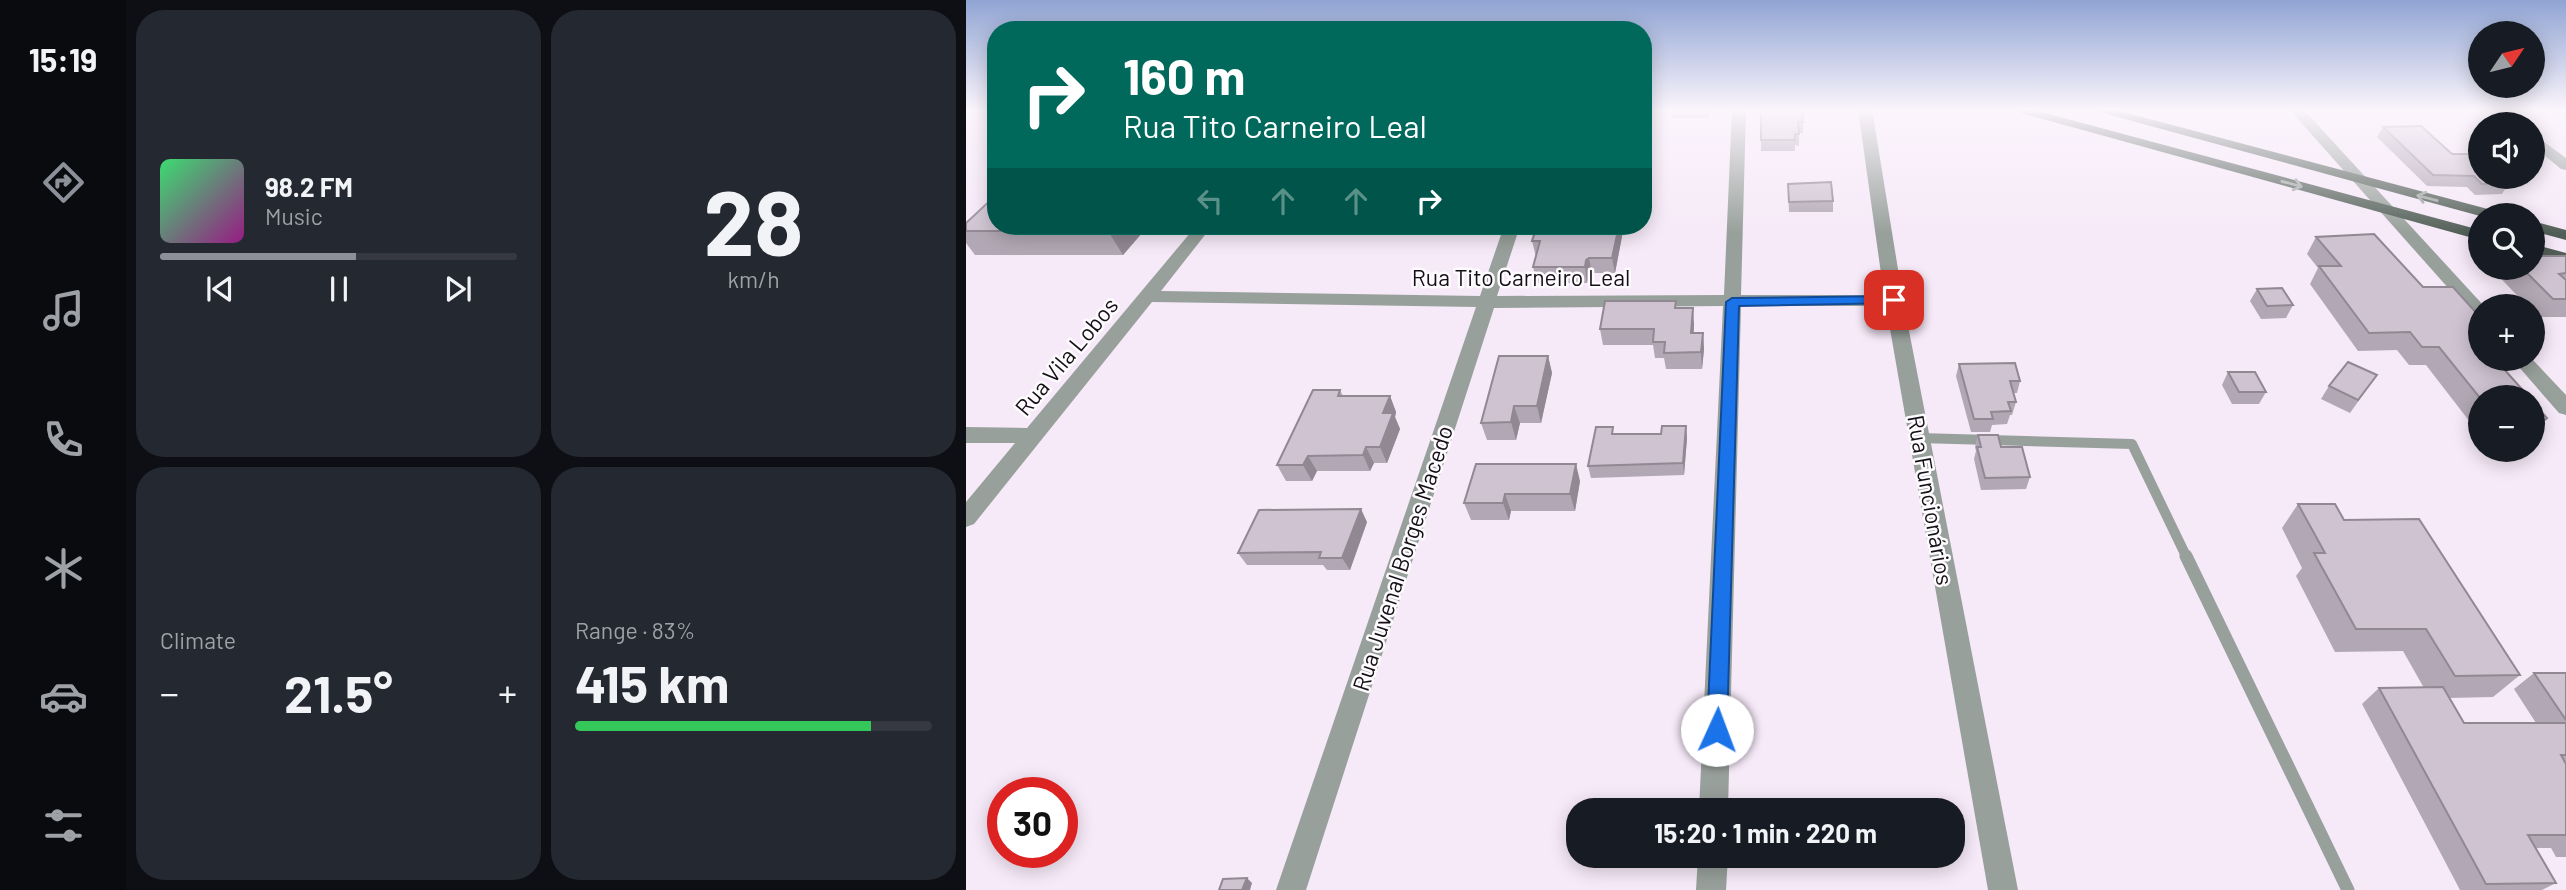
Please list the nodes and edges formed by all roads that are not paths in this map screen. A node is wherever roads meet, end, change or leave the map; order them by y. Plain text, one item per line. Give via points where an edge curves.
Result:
1 (1738, 151) edge
2 (1871, 151) edge
3 (2173, 151) edge
4 (2250, 151) edge
5 (2331, 151) edge
6 (2548, 151) edge
7 (2566, 166) edge
8 (2356, 178) junction
9 (2468, 208) edge
10 (2386, 209) junction
11 (2545, 229) edge
12 (2468, 232) edge
13 (1197, 235) edge
14 (1509, 235) edge
15 (2566, 235) edge
16 (2545, 252) edge
17 (2566, 258) edge
18 (1148, 296) junction
19 (1894, 300) junction
20 (2468, 300) edge
21 (1487, 302) junction
22 (1732, 302) junction
23 (2532, 371) edge
24 (2566, 408) edge
25 (966, 435) edge
26 (1031, 436) junction
27 (1919, 438) junction
28 (966, 518) edge
29 (1714, 798) edge
30 (1712, 868) edge
31 (1291, 890) edge
32 (1711, 890) edge
33 (2003, 890) edge
34 (2348, 890) edge

1 - 22 street
2 - 19 street, Rua Funcionários
3 -> 10 main road
4 - 8 main road
5 - 8 street
6 - 7 street
9 -> 8 main road
8 - 10 street
10 - 12 main road
10 - 20 street
11 - 15 main road
13 - 18 street, Rua Vila Lobos
14 - 21 street, Rua Juvenal Borges Macedo
16 - 17 main road
18 - 21 street, Rua Tito Carneiro Leal
18 - 26 street, Rua Vila Lobos
19 - 22 street, Rua Tito Carneiro Leal
19 - 27 street, Rua Funcionários
21 - 22 street, Rua Tito Carneiro Leal
21 - 31 street, Rua Juvenal Borges Macedo
22 - 29 street
23 - 24 street
25 - 26 street
26 - 28 street, Rua Vila Lobos
27 - 33 street, Rua Funcionários
27 - 34 lane via 2132,444
30 - 32 street

